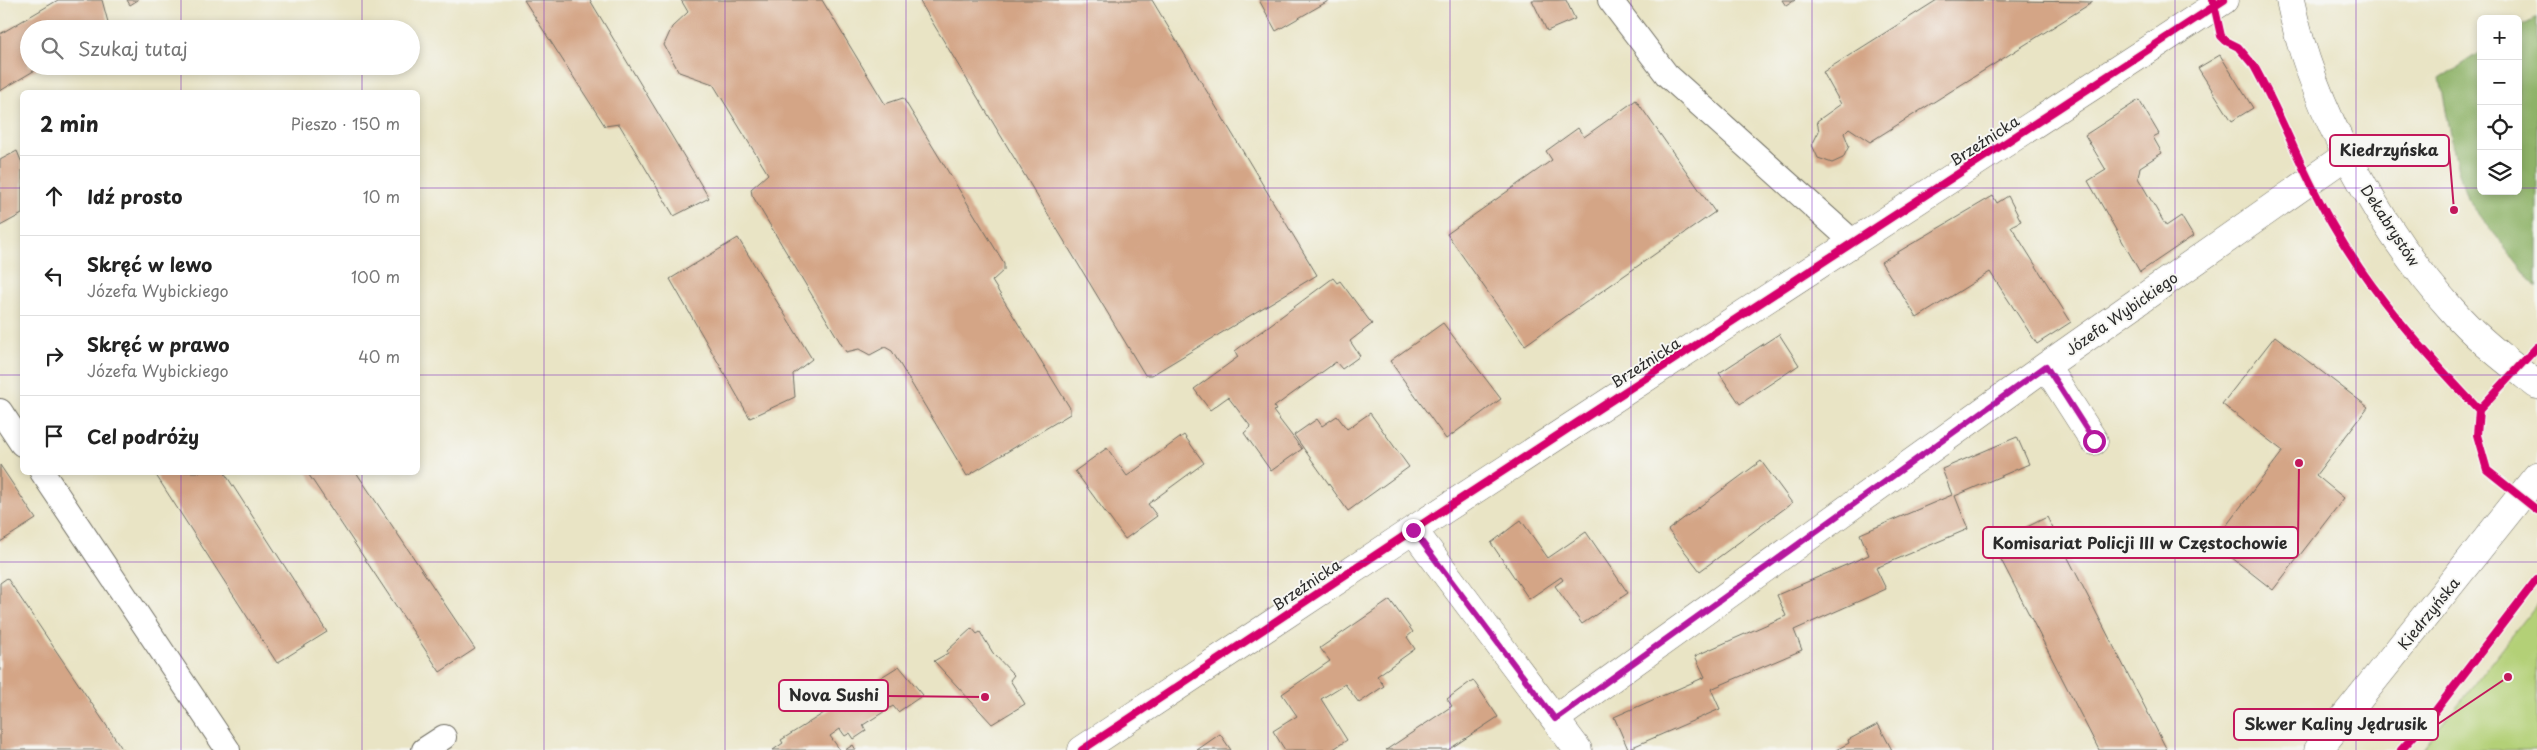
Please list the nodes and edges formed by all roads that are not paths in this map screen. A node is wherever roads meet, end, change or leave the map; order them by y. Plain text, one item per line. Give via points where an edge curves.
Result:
1 (1610, 0) edge
2 (2224, 0) edge
3 (2290, 0) edge
4 (2348, 154) junction
5 (1853, 242) junction
6 (2046, 366) junction
7 (2537, 385) edge
8 (0, 411) edge
9 (20, 441) edge
10 (2094, 441) dead end
11 (44, 475) edge
12 (2537, 476) edge
13 (1413, 530) junction
14 (1555, 719) junction
15 (444, 737) dead end
16 (228, 750) edge
17 (424, 750) edge
18 (1082, 750) edge
19 (1578, 750) edge
20 (2318, 750) edge

1 - 5 lane via 1666,75
2 - 5 street, Brzeźnicka
3 - 4 street, Dekabrystów via 2308,64
4 - 6 street, Józefa Wybickiego
4 - 7 street, Dekabrystów via 2409,258 2453,311
5 - 13 street, Brzeźnicka
6 - 10 street
6 - 14 street, Józefa Wybickiego
8 - 9 lane
11 - 16 lane
12 - 20 street, Kiedrzyńska
13 - 14 street
13 - 18 street, Brzeźnicka
14 - 19 street
15 - 17 lane

